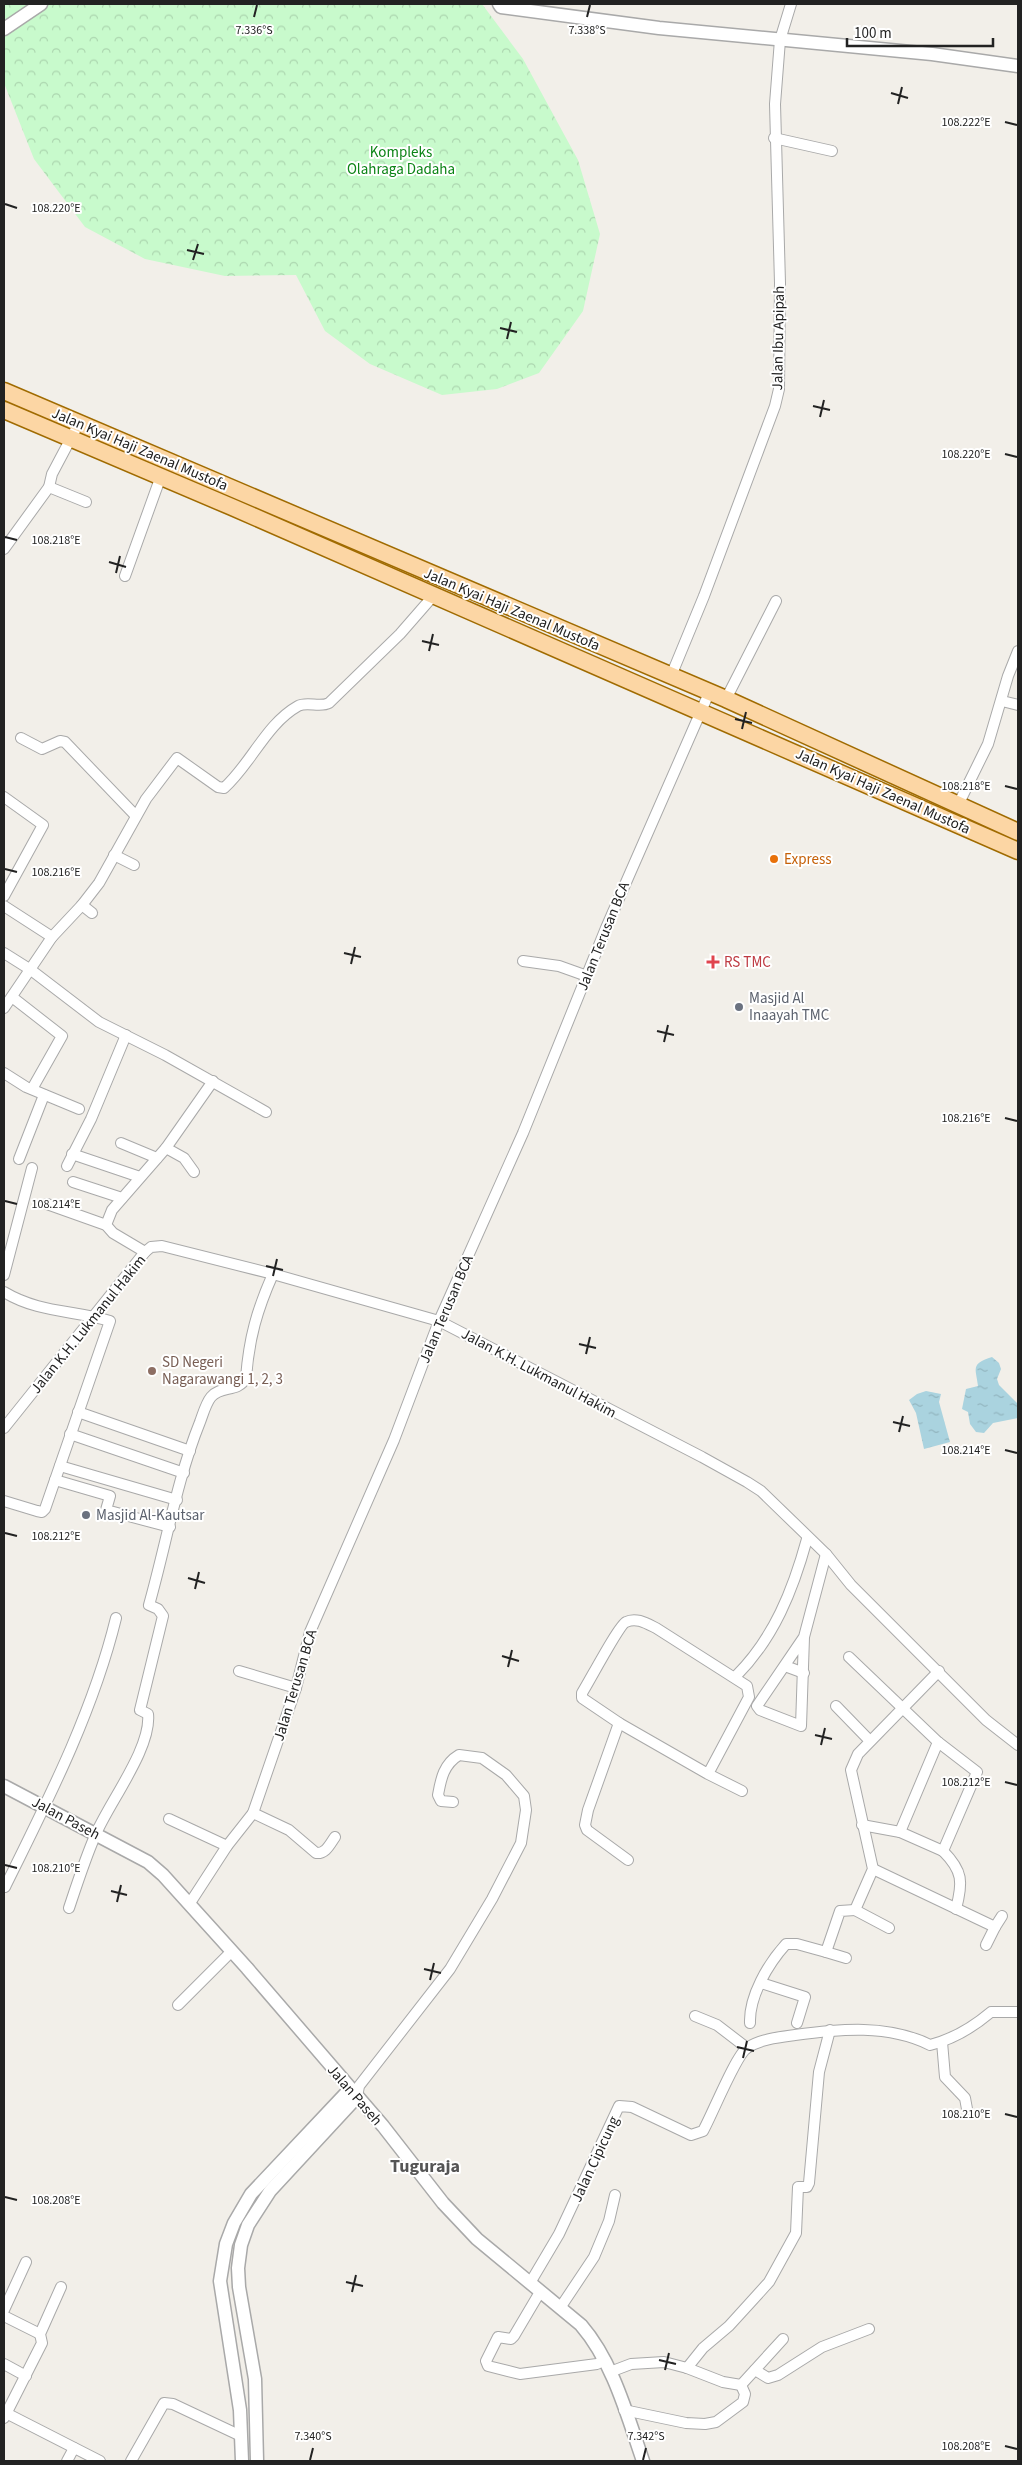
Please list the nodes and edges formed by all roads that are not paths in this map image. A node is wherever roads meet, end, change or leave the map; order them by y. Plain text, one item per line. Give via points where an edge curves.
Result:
1 (41, 4) edge
2 (499, 4) edge
3 (791, 4) edge
4 (4, 29) edge
5 (780, 40) junction
6 (1018, 66) edge
7 (774, 138) junction
8 (832, 151) dead end
9 (4, 391) edge
10 (4, 410) edge
11 (79, 423) junction
12 (70, 438) junction
13 (161, 476) junction
14 (49, 487) junction
15 (240, 491) junction
16 (86, 502) dead end
17 (232, 507) junction
18 (4, 549) edge
19 (401, 561) junction
20 (125, 576) dead end
21 (391, 577) junction
22 (434, 595) junction
23 (776, 601) dead end
24 (573, 636) junction
25 (1018, 651) edge
26 (565, 652) junction
27 (671, 676) junction
28 (710, 693) junction
29 (726, 700) junction
30 (1002, 701) junction
31 (1018, 705) edge
32 (700, 711) junction
33 (22, 738) dead end
34 (881, 771) junction
35 (873, 787) junction
36 (4, 797) edge
37 (958, 805) junction
38 (974, 813) junction
39 (136, 816) junction
40 (967, 829) junction
41 (1018, 832) edge
42 (1018, 851) edge
43 (114, 855) junction
44 (134, 865) dead end
45 (4, 896) edge
46 (82, 905) junction
47 (4, 906) edge
48 (92, 914) dead end
49 (52, 937) junction
50 (4, 953) edge
51 (523, 961) dead end
52 (31, 970) junction
53 (587, 976) junction
54 (12, 997) junction
55 (4, 1008) edge
56 (126, 1035) junction
57 (4, 1073) edge
58 (213, 1081) junction
59 (32, 1089) junction
60 (44, 1095) junction
61 (78, 1109) dead end
62 (266, 1112) dead end
63 (121, 1143) dead end
64 (166, 1148) junction
65 (72, 1154) junction
66 (158, 1158) junction
67 (19, 1159) dead end
68 (67, 1166) dead end
69 (32, 1168) dead end
70 (194, 1172) dead end
71 (140, 1178) junction
72 (73, 1182) dead end
73 (122, 1198) junction
74 (47, 1204) dead end
75 (106, 1225) junction
76 (145, 1252) junction
77 (273, 1274) junction
78 (4, 1276) edge
79 (4, 1292) edge
80 (92, 1318) junction
81 (439, 1321) junction
82 (78, 1412) junction
83 (4, 1428) edge
84 (70, 1434) junction
85 (190, 1451) junction
86 (60, 1466) junction
87 (184, 1473) junction
88 (55, 1480) junction
89 (177, 1500) junction
90 (4, 1501) edge
91 (170, 1527) junction
92 (808, 1539) junction
93 (826, 1554) junction
94 (116, 1618) dead end
95 (804, 1637) junction
96 (849, 1657) dead end
97 (785, 1666) junction
98 (239, 1671) dead end
99 (939, 1671) junction
100 (804, 1673) junction
101 (736, 1676) junction
102 (296, 1688) junction
103 (836, 1706) dead end
104 (904, 1708) junction
105 (619, 1723) junction
106 (870, 1741) junction
107 (938, 1742) junction
108 (1018, 1745) edge
109 (708, 1774) junction
110 (4, 1786) edge
111 (742, 1791) dead end
112 (453, 1802) dead end
113 (45, 1806) junction
114 (253, 1813) junction
115 (169, 1819) dead end
116 (862, 1825) junction
117 (900, 1832) junction
118 (95, 1835) junction
119 (335, 1837) dead end
120 (227, 1846) junction
121 (943, 1850) junction
122 (628, 1860) dead end
123 (873, 1869) junction
124 (5, 1886) edge
125 (190, 1903) junction
126 (69, 1908) dead end
127 (956, 1909) junction
128 (855, 1910) junction
129 (1002, 1916) dead end
130 (995, 1927) junction
131 (889, 1928) dead end
132 (986, 1946) dead end
133 (232, 1951) junction
134 (826, 1952) junction
135 (846, 1958) dead end
136 (761, 1984) junction
137 (178, 2005) dead end
138 (1018, 2012) edge
139 (695, 2016) dead end
140 (750, 2023) dead end
141 (797, 2023) dead end
142 (830, 2030) junction
143 (942, 2042) junction
144 (751, 2046) junction
145 (355, 2091) junction
146 (967, 2109) dead end
147 (615, 2195) dead end
148 (26, 2262) dead end
149 (530, 2283) junction
150 (61, 2287) dead end
151 (540, 2292) junction
152 (560, 2308) junction
153 (4, 2310) edge
154 (4, 2316) edge
155 (869, 2329) dead end
156 (40, 2334) junction
157 (784, 2339) dead end
158 (4, 2364) edge
159 (607, 2366) junction
160 (687, 2368) junction
161 (755, 2370) junction
162 (26, 2376) junction
163 (741, 2385) junction
164 (255, 2409) junction
165 (240, 2410) junction
166 (624, 2410) junction
167 (5, 2414) edge
168 (241, 2436) junction
169 (74, 2448) junction
170 (67, 2461) edge
171 (100, 2461) edge
172 (131, 2461) edge
173 (242, 2461) edge
174 (257, 2461) edge
175 (643, 2461) edge

1 - 4 street
2 - 5 street via 502,7 659,28
3 - 5 street, Jalan Ibu Apipah
5 - 6 street via 932,54
5 - 7 street, Jalan Ibu Apipah
7 - 8 street
7 - 27 street, Jalan Ibu Apipah via 780,283 779,389
9 - 11 main road, Jalan Kyai Haji Zaenal Mustofa
10 - 12 main road, Jalan Kyai Haji Zaenal Mustofa
11 - 12 street
11 - 15 main road, Jalan Kyai Haji Zaenal Mustofa
12 - 13 main road, Jalan Kyai Haji Zaenal Mustofa
12 - 14 street
13 - 17 main road, Jalan Kyai Haji Zaenal Mustofa
13 - 20 street
14 - 16 street
14 - 18 street
15 - 17 main road
15 - 19 main road, Jalan Kyai Haji Zaenal Mustofa
17 - 21 main road, Jalan Kyai Haji Zaenal Mustofa
19 - 21 main road
19 - 24 main road, Jalan Kyai Haji Zaenal Mustofa
21 - 22 main road, Jalan Kyai Haji Zaenal Mustofa
22 - 26 main road, Jalan Kyai Haji Zaenal Mustofa
22 - 39 street via 400,634 329,703 302,705 286,716 224,788 177,758
23 - 29 street
24 - 26 main road
24 - 27 main road, Jalan Kyai Haji Zaenal Mustofa
25 - 30 street
26 - 32 main road, Jalan Kyai Haji Zaenal Mustofa
27 - 28 main road, Jalan Kyai Haji Zaenal Mustofa
28 - 29 main road, Jalan Kyai Haji Zaenal Mustofa
28 - 32 street, Jalan Terusan BCA
29 - 34 main road, Jalan Kyai Haji Zaenal Mustofa
30 - 31 street
30 - 37 street via 988,744
32 - 35 main road, Jalan Kyai Haji Zaenal Mustofa
32 - 53 street, Jalan Terusan BCA
33 - 39 street via 42,749 65,742
34 - 35 main road
34 - 37 main road, Jalan Kyai Haji Zaenal Mustofa
35 - 40 main road, Jalan Kyai Haji Zaenal Mustofa
36 - 45 street via 44,825
37 - 38 main road, Jalan Kyai Haji Zaenal Mustofa
38 - 40 main road
38 - 41 main road, Jalan Kyai Haji Zaenal Mustofa
39 - 43 street
40 - 42 main road, Jalan Kyai Haji Zaenal Mustofa
43 - 44 street
43 - 46 street
46 - 48 street
46 - 49 street
47 - 49 street
49 - 52 street
50 - 52 street
51 - 53 street via 559,966
52 - 54 street
52 - 56 street via 92,1017
53 - 81 street, Jalan Terusan BCA via 523,1133
54 - 55 street
54 - 59 street via 62,1036
56 - 58 street
56 - 65 street via 91,1119
57 - 59 street
58 - 62 street
58 - 64 street
59 - 60 street
60 - 61 street
60 - 67 street
63 - 66 street
64 - 66 street
64 - 70 street via 184,1158
65 - 68 street
65 - 71 street
66 - 71 street
69 - 78 street
71 - 73 street
72 - 73 street
73 - 75 street
74 - 75 street
75 - 76 street via 113,1233
76 - 77 street, Jalan K.H. Lukmanul Hakim via 162,1246
76 - 80 street, Jalan K.H. Lukmanul Hakim
77 - 81 street, Jalan K.H. Lukmanul Hakim
77 - 85 street via 257,1309 246,1378 236,1388 211,1396
79 - 80 street via 21,1303
80 - 82 street via 110,1321
80 - 83 street, Jalan K.H. Lukmanul Hakim
81 - 92 street, Jalan K.H. Lukmanul Hakim via 747,1482 761,1491
81 - 102 street, Jalan Terusan BCA via 394,1440 310,1632
82 - 84 street
82 - 85 street
84 - 86 street
84 - 87 street
85 - 87 street
86 - 88 street
86 - 89 street
87 - 89 street
88 - 90 street via 42,1512
88 - 91 street via 110,1496 106,1510
89 - 91 street
91 - 118 street via 149,1605 158,1608 162,1616 140,1710 148,1714 149,1724 136,1758
92 - 93 street, Jalan K.H. Lukmanul Hakim
92 - 101 street via 782,1612 764,1642
93 - 95 street
93 - 99 street, Jalan K.H. Lukmanul Hakim via 851,1585
94 - 113 street via 95,1689
95 - 97 street
95 - 100 street
96 - 104 street
97 - 100 street
97 - 100 street via 757,1706 801,1726
98 - 102 street
99 - 104 street
99 - 108 street, Jalan K.H. Lukmanul Hakim via 986,1720
101 - 105 street via 656,1628 642,1621 628,1621 623,1624 582,1695 585,1702
101 - 109 street via 747,1686 750,1697
102 - 114 street, Jalan Terusan BCA
103 - 106 street
104 - 106 street
104 - 107 street
105 - 109 street
105 - 122 street via 585,1824 587,1830
106 - 116 street via 851,1766
107 - 117 street
107 - 121 street via 977,1772
109 - 111 street
110 - 113 street, Jalan Paseh
112 - 145 street via 441,1801 438,1795 448,1762 459,1754 482,1758 506,1775 524,1796 526,1810 521,1843 450,1969
113 - 118 street, Jalan Paseh
113 - 124 street
114 - 119 street via 289,1830 316,1853 322,1852
114 - 120 street, Jalan Terusan BCA
115 - 120 street
116 - 117 street
116 - 123 street
117 - 121 street
118 - 125 street, Jalan Paseh via 148,1862
118 - 126 street
120 - 125 street, Jalan Terusan BCA
121 - 127 street via 952,1859 961,1878
123 - 127 street
123 - 128 street
125 - 133 street, Jalan Paseh
127 - 130 street
128 - 131 street
128 - 134 street via 840,1911
129 - 130 street
130 - 132 street
133 - 137 street
133 - 145 street, Jalan Paseh
134 - 135 street
134 - 136 street via 786,1944
136 - 140 street via 751,2002
136 - 141 street via 805,1997
138 - 143 street via 991,2012 974,2026
139 - 144 street
142 - 143 street via 875,2030 915,2038 930,2045
142 - 144 street via 772,2038
142 - 160 street via 819,2072 809,2185 798,2187 794,2239 769,2282 753,2302 703,2348
143 - 146 street via 945,2077 965,2098
144 - 149 street, Jalan Cipicung via 735,2062 703,2131 692,2135 632,2107 619,2106 559,2234
145 - 149 street, Jalan Paseh via 443,2203 476,2239
145 - 164 street via 270,2191 248,2224 241,2245 238,2268 254,2379
145 - 165 street via 250,2194 226,2244 220,2281
147 - 152 street via 609,2221 594,2257
148 - 153 street
149 - 151 street, Jalan Paseh
150 - 156 street
151 - 152 street, Jalan Paseh
151 - 159 street via 514,2336 510,2339 498,2337 486,2361 488,2366 520,2374 597,2364
152 - 159 street, Jalan Paseh via 594,2339
154 - 156 street
155 - 161 street via 822,2347 768,2378
156 - 162 street via 42,2343
157 - 161 street
158 - 162 street
159 - 160 street via 657,2362
159 - 166 street, Jalan Paseh
160 - 163 street via 723,2382
161 - 163 street
162 - 167 street
163 - 166 street via 745,2394 743,2402 716,2422 686,2423
164 - 165 street
164 - 174 street
165 - 168 street
166 - 175 street, Jalan Paseh
167 - 169 street
168 - 172 street via 173,2404 164,2403
168 - 173 street
169 - 170 street
169 - 171 street

